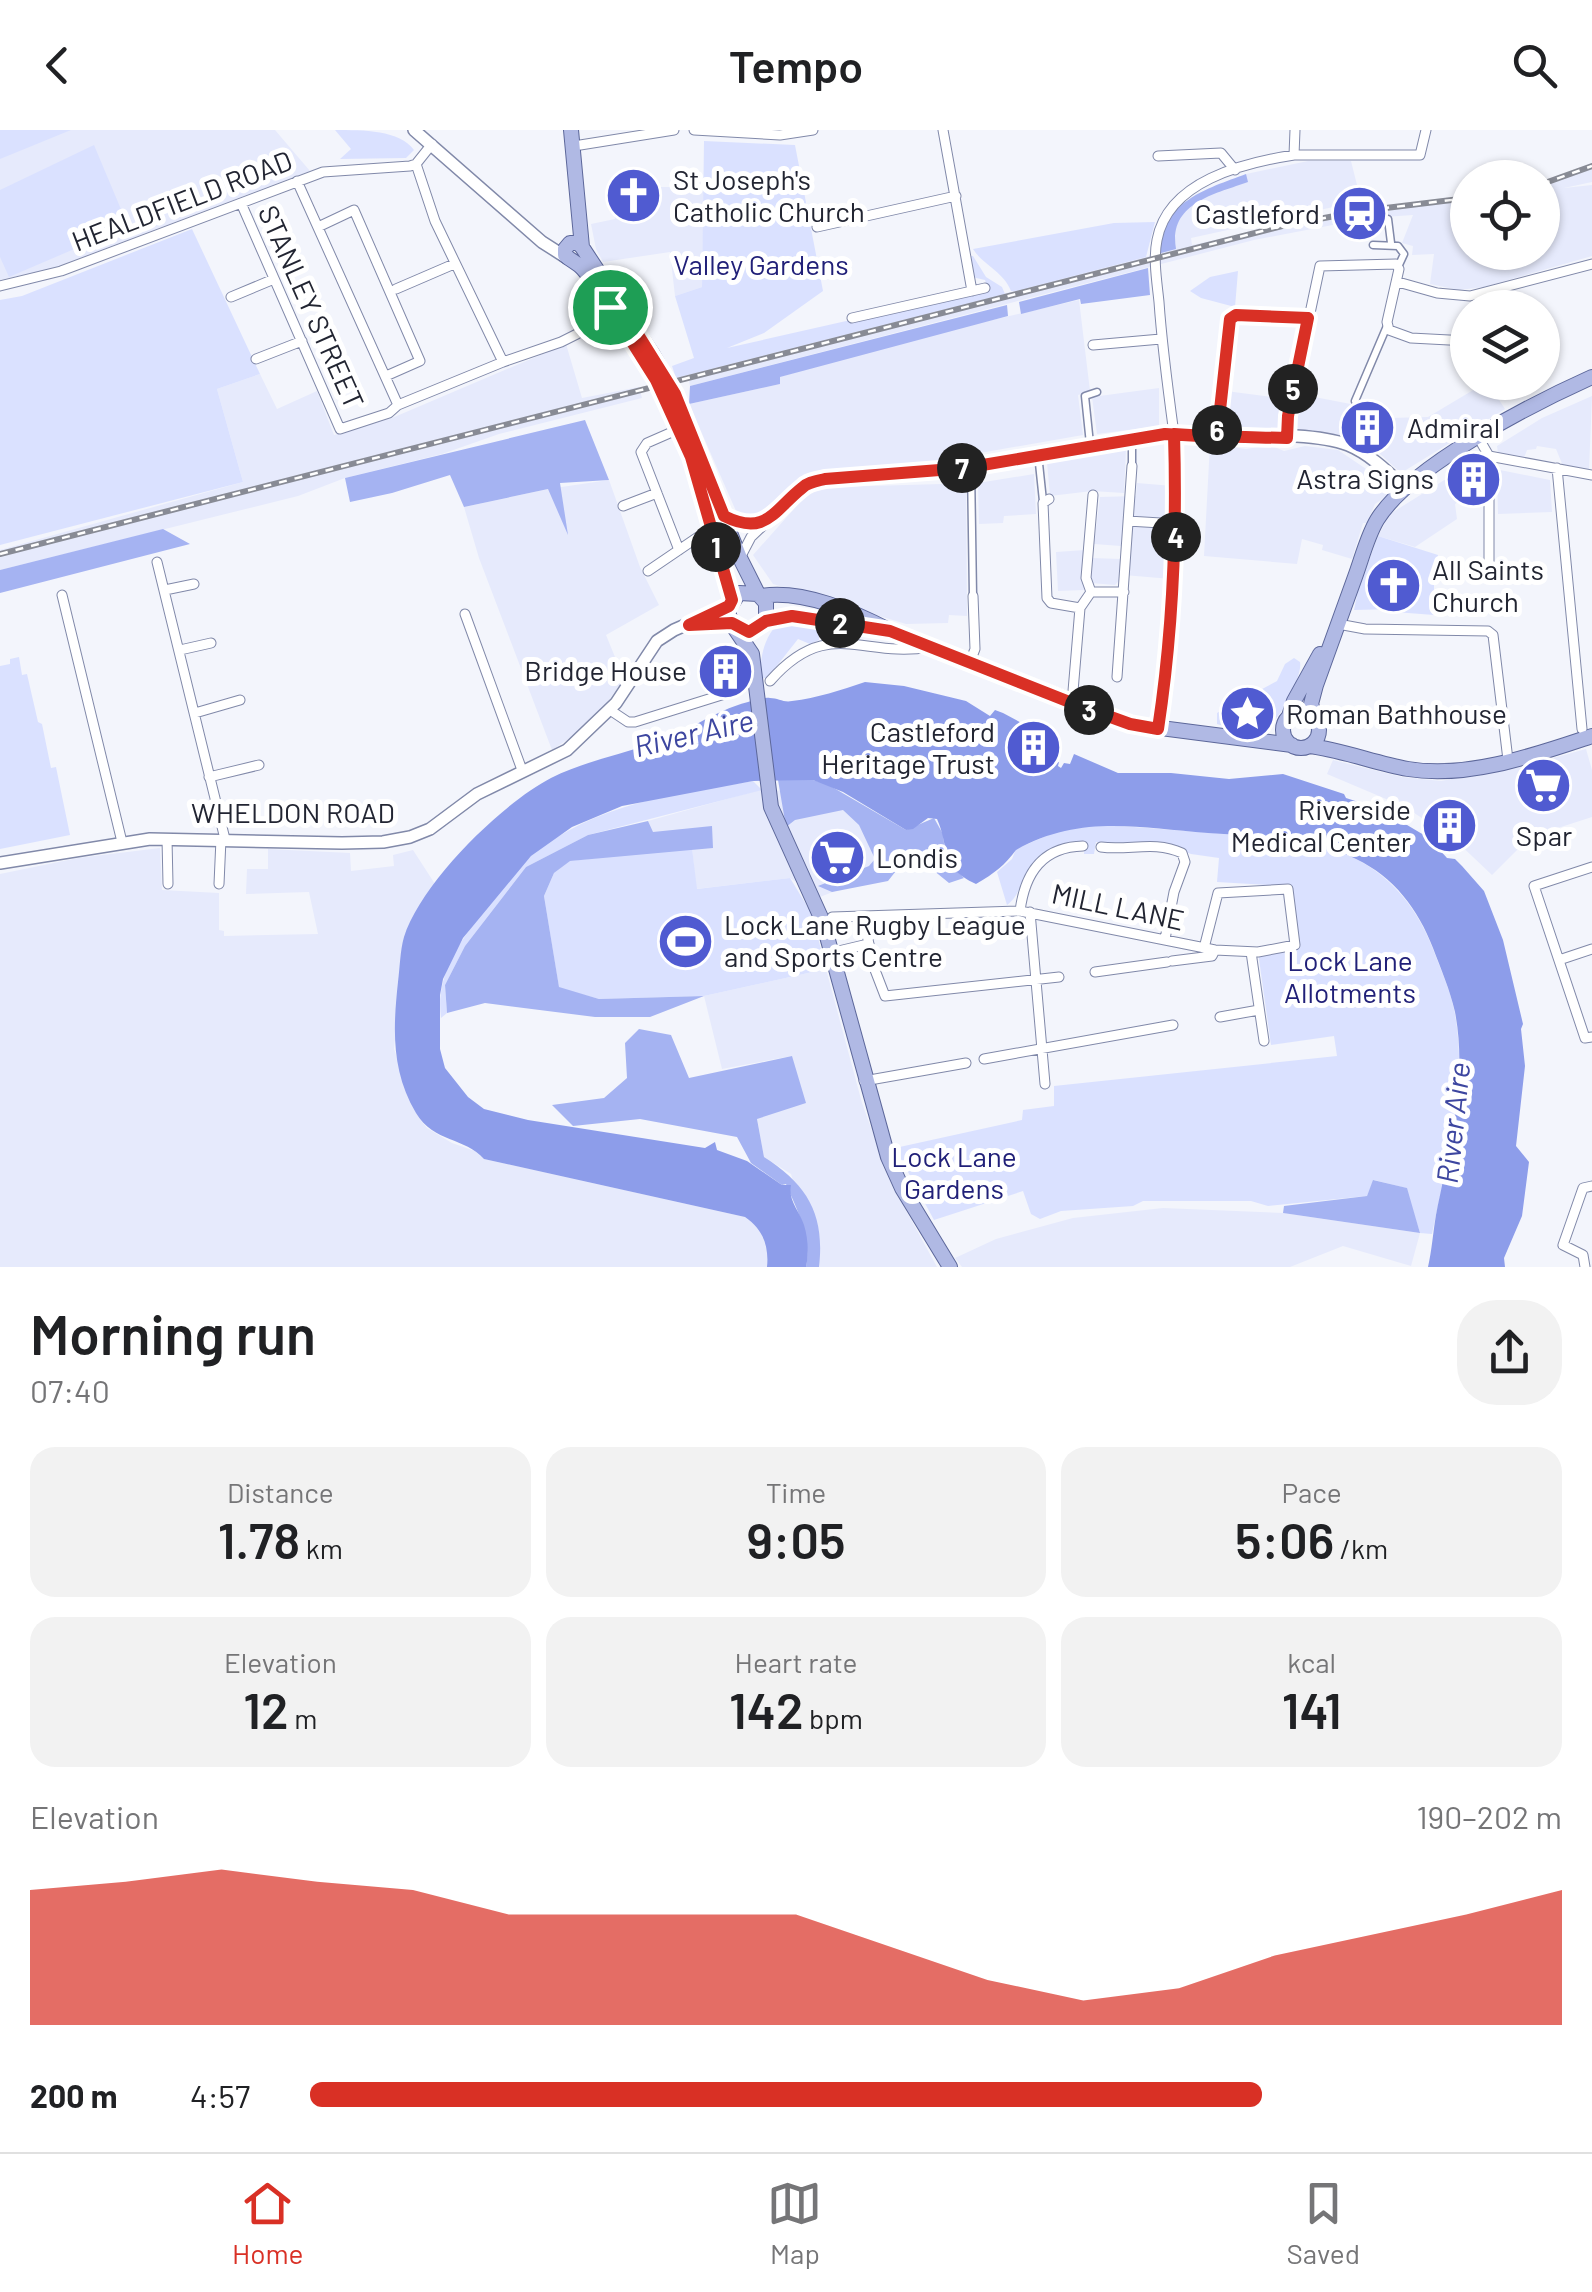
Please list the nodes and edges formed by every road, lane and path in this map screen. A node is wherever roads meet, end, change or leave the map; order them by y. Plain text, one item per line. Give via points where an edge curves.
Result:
1 (414, 130) edge
2 (572, 130) edge
3 (674, 130) edge
4 (694, 130) edge
5 (813, 130) edge
6 (943, 130) edge
7 (1295, 130) edge
8 (1426, 130) edge
9 (799, 131) edge
10 (432, 144) junction
11 (574, 146) junction
12 (1294, 155) junction
13 (1158, 156) dead end
14 (416, 164) junction
15 (1236, 170) junction
16 (297, 181) junction
17 (956, 196) junction
18 (241, 202) junction
19 (1388, 219) dead end
20 (318, 227) junction
21 (818, 227) dead end
22 (1392, 243) junction
23 (1373, 245) dead end
24 (574, 251) junction
25 (454, 264) junction
26 (1592, 264) edge
27 (1399, 268) junction
28 (274, 279) junction
29 (1398, 282) junction
30 (0, 286) edge
31 (985, 288) dead end
32 (396, 289) dead end
33 (1509, 290) edge
34 (972, 291) junction
35 (1450, 296) edge
36 (231, 297) dead end
37 (615, 303) junction
38 (852, 318) dead end
39 (1308, 318) junction
40 (1387, 326) junction
41 (1162, 338) junction
42 (1450, 339) edge
43 (302, 341) junction
44 (1093, 345) dead end
45 (256, 359) dead end
46 (503, 362) junction
47 (386, 376) junction
48 (1592, 377) edge
49 (1097, 392) dead end
50 (1355, 401) dead end
51 (398, 405) junction
52 (686, 432) junction
53 (1174, 434) junction
54 (1217, 437) junction
55 (1478, 437) junction
56 (1287, 438) junction
57 (1132, 439) junction
58 (1090, 444) junction
59 (1038, 454) junction
60 (1489, 456) junction
61 (1132, 466) joint
62 (971, 467) junction
63 (1557, 468) junction
64 (1592, 475) edge
65 (1405, 488) junction
66 (656, 492) junction
67 (1093, 495) dead end
68 (790, 500) joint
69 (1046, 500) joint
70 (622, 506) dead end
71 (724, 516) junction
72 (774, 516) junction
73 (1128, 520) junction
74 (1176, 524) junction
75 (698, 537) dead end
76 (679, 550) junction
77 (740, 558) junction
78 (158, 562) dead end
79 (1489, 570) dead end
80 (648, 571) dead end
81 (194, 584) dead end
82 (165, 590) junction
83 (1091, 592) junction
84 (1124, 592) junction
85 (62, 595) dead end
86 (759, 595) junction
87 (973, 596) joint
88 (731, 603) junction
89 (1080, 608) junction
90 (466, 614) dead end
91 (821, 620) junction
92 (764, 624) junction
93 (1338, 624) junction
94 (689, 625) junction
95 (734, 625) junction
96 (867, 631) junction
97 (210, 643) dead end
98 (826, 644) junction
99 (932, 647) junction
100 (180, 650) junction
101 (752, 654) junction
102 (970, 662) junction
103 (1114, 670) dead end
104 (770, 682) dead end
105 (728, 693) dead end
106 (240, 700) dead end
107 (1072, 703) junction
108 (610, 710) junction
109 (194, 713) junction
110 (1286, 722) junction
111 (1317, 723) junction
112 (1158, 729) junction
113 (1587, 733) edge
114 (1265, 742) junction
115 (1292, 745) junction
116 (1309, 746) junction
117 (1330, 748) junction
118 (1508, 760) junction
119 (259, 765) dead end
120 (522, 770) junction
121 (209, 777) junction
122 (166, 838) junction
123 (223, 839) junction
124 (122, 842) junction
125 (1082, 846) dead end
126 (1100, 848) dead end
127 (0, 863) edge
128 (1592, 867) edge
129 (168, 884) dead end
130 (219, 884) dead end
131 (1025, 911) junction
132 (832, 917) dead end
133 (863, 918) junction
134 (1166, 940) junction
135 (868, 944) junction
136 (1592, 948) edge
137 (1209, 949) junction
138 (1251, 952) junction
139 (830, 953) junction
140 (1558, 960) junction
141 (1094, 972) dead end
142 (1059, 976) dead end
143 (1036, 980) junction
144 (1260, 1010) junction
145 (1220, 1017) dead end
146 (1173, 1026) dead end
147 (1592, 1037) edge
148 (1264, 1040) dead end
149 (1042, 1049) junction
150 (984, 1059) dead end
151 (966, 1063) dead end
152 (864, 1081) junction
153 (1045, 1084) dead end
154 (1592, 1186) edge
155 (947, 1262) edge
156 (1586, 1267) edge

1 - 10 street
2 - 11 main road
3 - 11 street
4 - 9 street
5 - 9 street
6 - 17 street
7 - 12 street
8 - 12 street via 1420,155
10 - 14 street
10 - 24 street via 542,242
11 - 24 main road
12 - 15 street
13 - 15 street via 1221,154
14 - 16 street, HEALDFIELD ROAD via 332,169
14 - 25 street
15 - 41 street via 1188,192 1162,221 1156,251
16 - 18 street, HEALDFIELD ROAD
16 - 20 street
17 - 21 street
17 - 34 street
18 - 28 street, STANLEY STREET
18 - 30 street, HEALDFIELD ROAD via 62,272
19 - 22 street
20 - 47 street
20 - 47 street via 354,210 420,361
22 - 23 street
22 - 27 street via 1404,254
24 - 37 main road
25 - 32 street
25 - 46 street
26 - 33 street
27 - 29 street
27 - 39 street via 1391,262 1320,266
28 - 36 street
28 - 43 street, STANLEY STREET
29 - 35 street
29 - 40 street
31 - 34 street
34 - 38 street
37 - 46 street via 576,334
37 - 52 main road
37 - 52 main road via 653,355 684,413
39 - 54 street via 1236,315 1228,324
39 - 56 street
40 - 42 street via 1399,334
40 - 50 street
41 - 44 street
41 - 53 street
43 - 45 street
43 - 51 street, STANLEY STREET via 340,429
46 - 51 street
47 - 51 street
48 - 55 main road
49 - 58 street via 1085,396
52 - 66 street via 647,443 642,452
52 - 71 main road
52 - 88 main road
53 - 54 street
53 - 57 street
53 - 74 street
54 - 56 street
55 - 60 street
55 - 65 main road
56 - 65 street via 1352,446
57 - 58 street
57 - 61 street
58 - 59 street
59 - 62 street
59 - 69 street
60 - 63 street
60 - 79 street
61 - 73 street
62 - 68 street via 825,479 805,484
62 - 87 street
63 - 64 street
63 - 113 street
65 - 93 main road via 1375,523
66 - 70 street
66 - 76 street
67 - 83 street via 1086,578
68 - 72 street
69 - 89 street via 1047,598
71 - 72 street via 747,524
71 - 77 main road
72 - 77 street
73 - 74 street
73 - 84 street
74 - 112 street
75 - 76 street
76 - 80 street
77 - 86 main road
78 - 82 street
81 - 82 street
82 - 100 street
83 - 84 street
83 - 89 street
84 - 103 street
85 - 124 street
86 - 88 main road via 746,591
86 - 92 main road via 768,609
86 - 96 main road via 797,597
87 - 102 street via 976,649
88 - 94 street, WHELDON ROAD
88 - 95 main road
89 - 107 street
90 - 120 street
91 - 92 main road via 792,616
91 - 96 main road
91 - 98 street
92 - 95 main road via 749,632
92 - 101 main road
93 - 110 main road
93 - 111 main road via 1311,704
93 - 118 street via 1493,635
94 - 95 street
94 - 108 street, WHELDON ROAD via 657,642
95 - 101 main road
96 - 98 street
96 - 99 main road via 890,631
96 - 99 street via 901,650
97 - 100 street
98 - 104 street via 789,662
99 - 102 main road
100 - 109 street
101 - 139 main road via 772,807
102 - 107 main road
105 - 108 street via 634,722
106 - 109 street
107 - 112 main road
108 - 120 street, WHELDON ROAD via 566,750
109 - 121 street
110 - 111 main road via 1300,712
110 - 114 main road
110 - 115 main road via 1285,738
111 - 116 main road via 1317,739
111 - 117 main road
112 - 114 main road
113 - 118 main road
114 - 115 main road
115 - 116 main road
116 - 117 main road
117 - 118 main road via 1432,772
119 - 121 street
120 - 123 street, WHELDON ROAD via 410,837 342,843
121 - 123 street
122 - 123 street, WHELDON ROAD
122 - 124 street, WHELDON ROAD
122 - 129 street
123 - 130 street
124 - 127 street, WHELDON ROAD
125 - 131 street via 1046,855 1022,895
126 - 134 street via 1142,844 1182,854
128 - 140 street via 1534,886
131 - 133 street, MILL LANE
131 - 134 street, MILL LANE
131 - 143 street
132 - 133 street, MILL LANE
133 - 135 street
134 - 137 street, MILL LANE
135 - 139 street
135 - 143 street via 885,996
136 - 140 street
137 - 138 street
137 - 138 street via 1218,894 1288,889 1295,945
137 - 141 street via 1212,956
138 - 144 street
139 - 152 main road
140 - 147 street via 1585,1038
142 - 143 street
143 - 149 street
144 - 145 street
144 - 148 street
146 - 149 street
149 - 150 street
149 - 153 street
151 - 152 street
152 - 155 main road via 902,1188
154 - 156 street via 1583,1188 1564,1246 1583,1254

